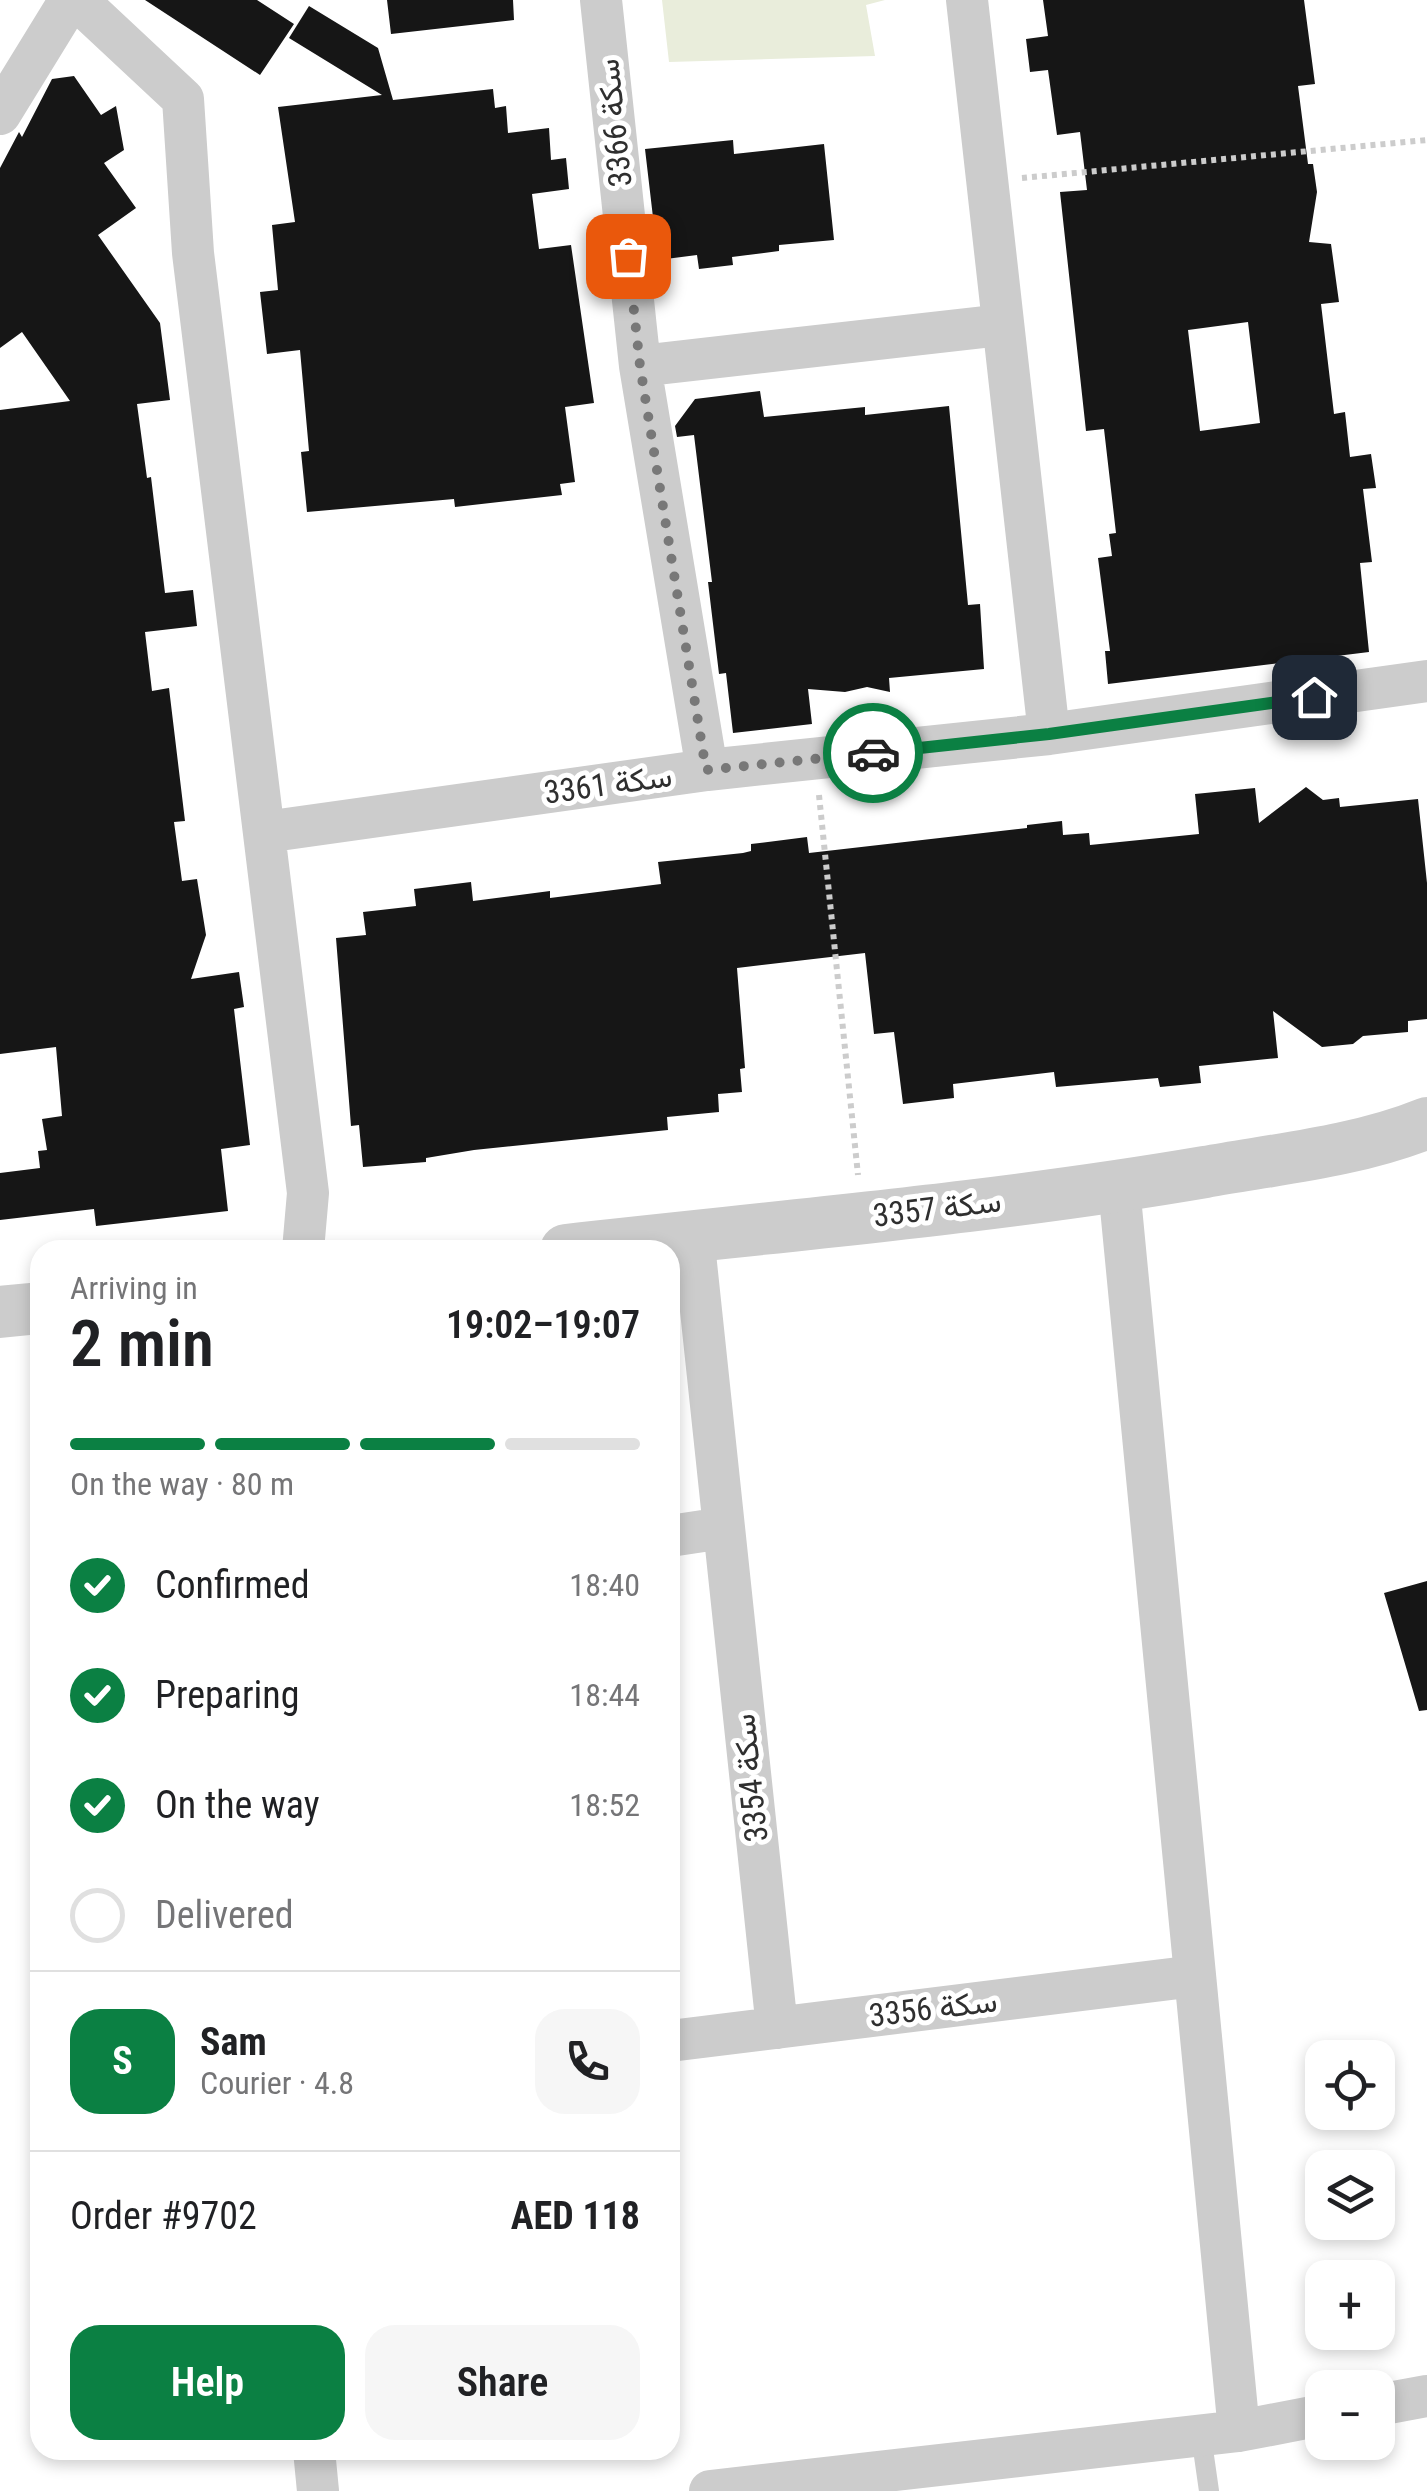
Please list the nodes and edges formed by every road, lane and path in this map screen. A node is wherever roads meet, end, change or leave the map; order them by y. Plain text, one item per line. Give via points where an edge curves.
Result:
1 (73, 0) edge
2 (601, 0) edge
3 (967, 0) edge
4 (0, 114) edge
5 (1427, 140) edge
6 (986, 181) junction
7 (1002, 324) junction
8 (640, 366) junction
9 (1427, 681) edge
10 (1049, 734) junction
11 (816, 759) junction
12 (706, 770) junction
13 (265, 832) junction
14 (1427, 1123) edge
15 (1306, 1154) junction
16 (1427, 1162) edge
17 (1119, 1187) junction
18 (862, 1216) junction
19 (692, 1236) junction
20 (304, 1240) edge
21 (656, 1240) edge
22 (30, 1309) edge
23 (0, 1312) edge
24 (723, 1528) junction
25 (680, 1534) edge
26 (1196, 1976) junction
27 (777, 2028) junction
28 (680, 2040) edge
29 (1427, 2396) edge
30 (1395, 2402) edge
31 (1305, 2418) edge
32 (1220, 2433) junction
33 (315, 2460) edge
34 (786, 2487) edge
35 (318, 2491) edge
36 (710, 2491) edge
37 (1209, 2491) edge

1 - 4 street
1 - 13 street via 182,98 193,253
2 - 8 street, سكة 3366
3 - 6 street
5 - 6 path
6 - 7 street
7 - 8 street
7 - 10 street
8 - 12 street, سكة 3366
9 - 10 street, سكة 3361
10 - 11 street, سكة 3361
11 - 12 street, سكة 3361
11 - 18 path
12 - 13 street, سكة 3361
13 - 20 street via 308,1193
14 - 15 street, سكة 3357
15 - 16 street, سكة 3357
15 - 17 street, سكة 3357
17 - 18 street, سكة 3357
17 - 26 street
18 - 19 street, سكة 3357
19 - 21 street, سكة 3357
19 - 24 street, سكة 3354
22 - 23 street
24 - 25 street
24 - 27 street, سكة 3354
26 - 27 street, سكة 3356
26 - 32 street
27 - 28 street, سكة 3356
29 - 30 street
31 - 32 street
32 - 34 street
32 - 37 lane
33 - 35 street
34 - 36 street

